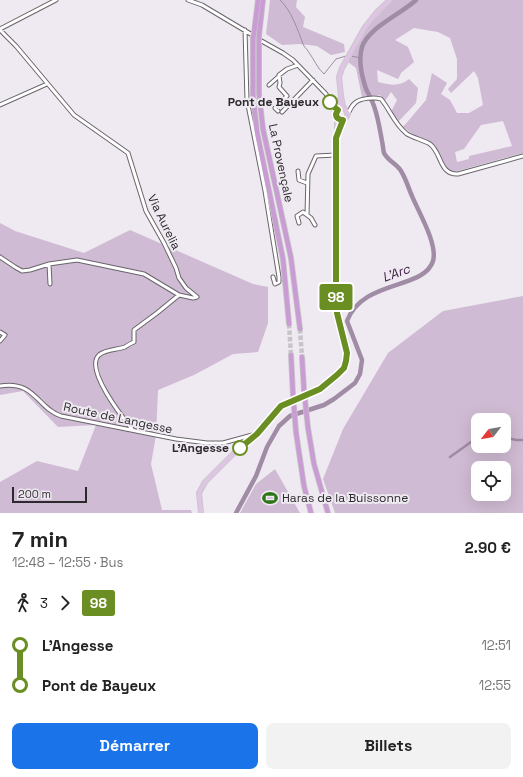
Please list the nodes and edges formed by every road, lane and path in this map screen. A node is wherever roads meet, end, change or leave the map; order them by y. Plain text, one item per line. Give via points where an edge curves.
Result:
1 (56, 0) edge
2 (188, 0) edge
3 (258, 0) edge
4 (263, 0) edge
5 (390, 0) edge
6 (0, 29) edge
7 (245, 30) junction
8 (298, 65) junction
9 (278, 77) junction
10 (313, 80) junction
11 (47, 84) junction
12 (269, 85) dead end
13 (341, 96) junction
14 (0, 105) edge
15 (347, 111) junction
16 (338, 112) junction
17 (343, 120) junction
18 (336, 138) junction
19 (336, 155) junction
20 (523, 156) edge
21 (298, 171) dead end
22 (307, 183) junction
23 (307, 215) junction
24 (299, 223) dead end
25 (315, 225) dead end
26 (0, 257) edge
27 (49, 264) junction
28 (274, 277) dead end
29 (50, 284) dead end
30 (179, 295) junction
31 (289, 324) tunnel mouth
32 (300, 329) tunnel mouth
33 (0, 332) edge
34 (0, 341) edge
35 (291, 355) tunnel mouth
36 (302, 357) tunnel mouth
37 (0, 386) edge
38 (132, 430) junction
39 (257, 434) junction
40 (201, 513) edge
41 (311, 513) edge
42 (328, 513) edge

1 - 6 street
2 - 7 street via 202,5
3 - 31 highway, La Provençale via 254,35 253,96 257,132 283,259
4 - 32 highway, La Provençale via 259,39 259,94 263,129 291,258
5 - 13 main road via 365,27 342,68 339,77
6 - 11 street
7 - 8 street
7 - 28 street via 247,100 279,277 279,282 275,284
8 - 9 street via 287,69
8 - 10 street
9 - 10 street via 279,87 287,96 275,108 280,112
9 - 12 street
10 - 16 street
11 - 14 street
11 - 30 street, Via Aurelia via 74,115 124,150 130,158 146,211 164,243 179,278 197,297
13 - 15 main road
13 - 16 main road
15 - 16 main road
15 - 17 main road
15 - 20 street via 359,101 382,99 397,125 412,136 430,144 443,167 451,174
16 - 17 main road via 340,120
16 - 18 main road
17 - 18 main road
18 - 19 main road
19 - 22 street via 316,156
19 - 39 main road via 336,304 346,349 346,361 342,371 323,387 281,406
21 - 22 street via 299,180
22 - 23 street
23 - 24 street via 303,212 298,215
23 - 25 street
26 - 27 street via 22,271
27 - 29 street
27 - 30 street via 77,260 144,274
30 - 38 street via 134,330 134,342 125,347 106,351 96,359 101,383 117,411
33 - 34 street via 5,335
35 - 41 highway, bridge via 296,432
36 - 42 highway, bridge via 308,428 314,464
37 - 38 street, Route de Langesse via 16,386 28,390 56,415
38 - 39 street, Route de Langesse via 176,439 218,443
39 - 40 main road via 205,482 199,493

